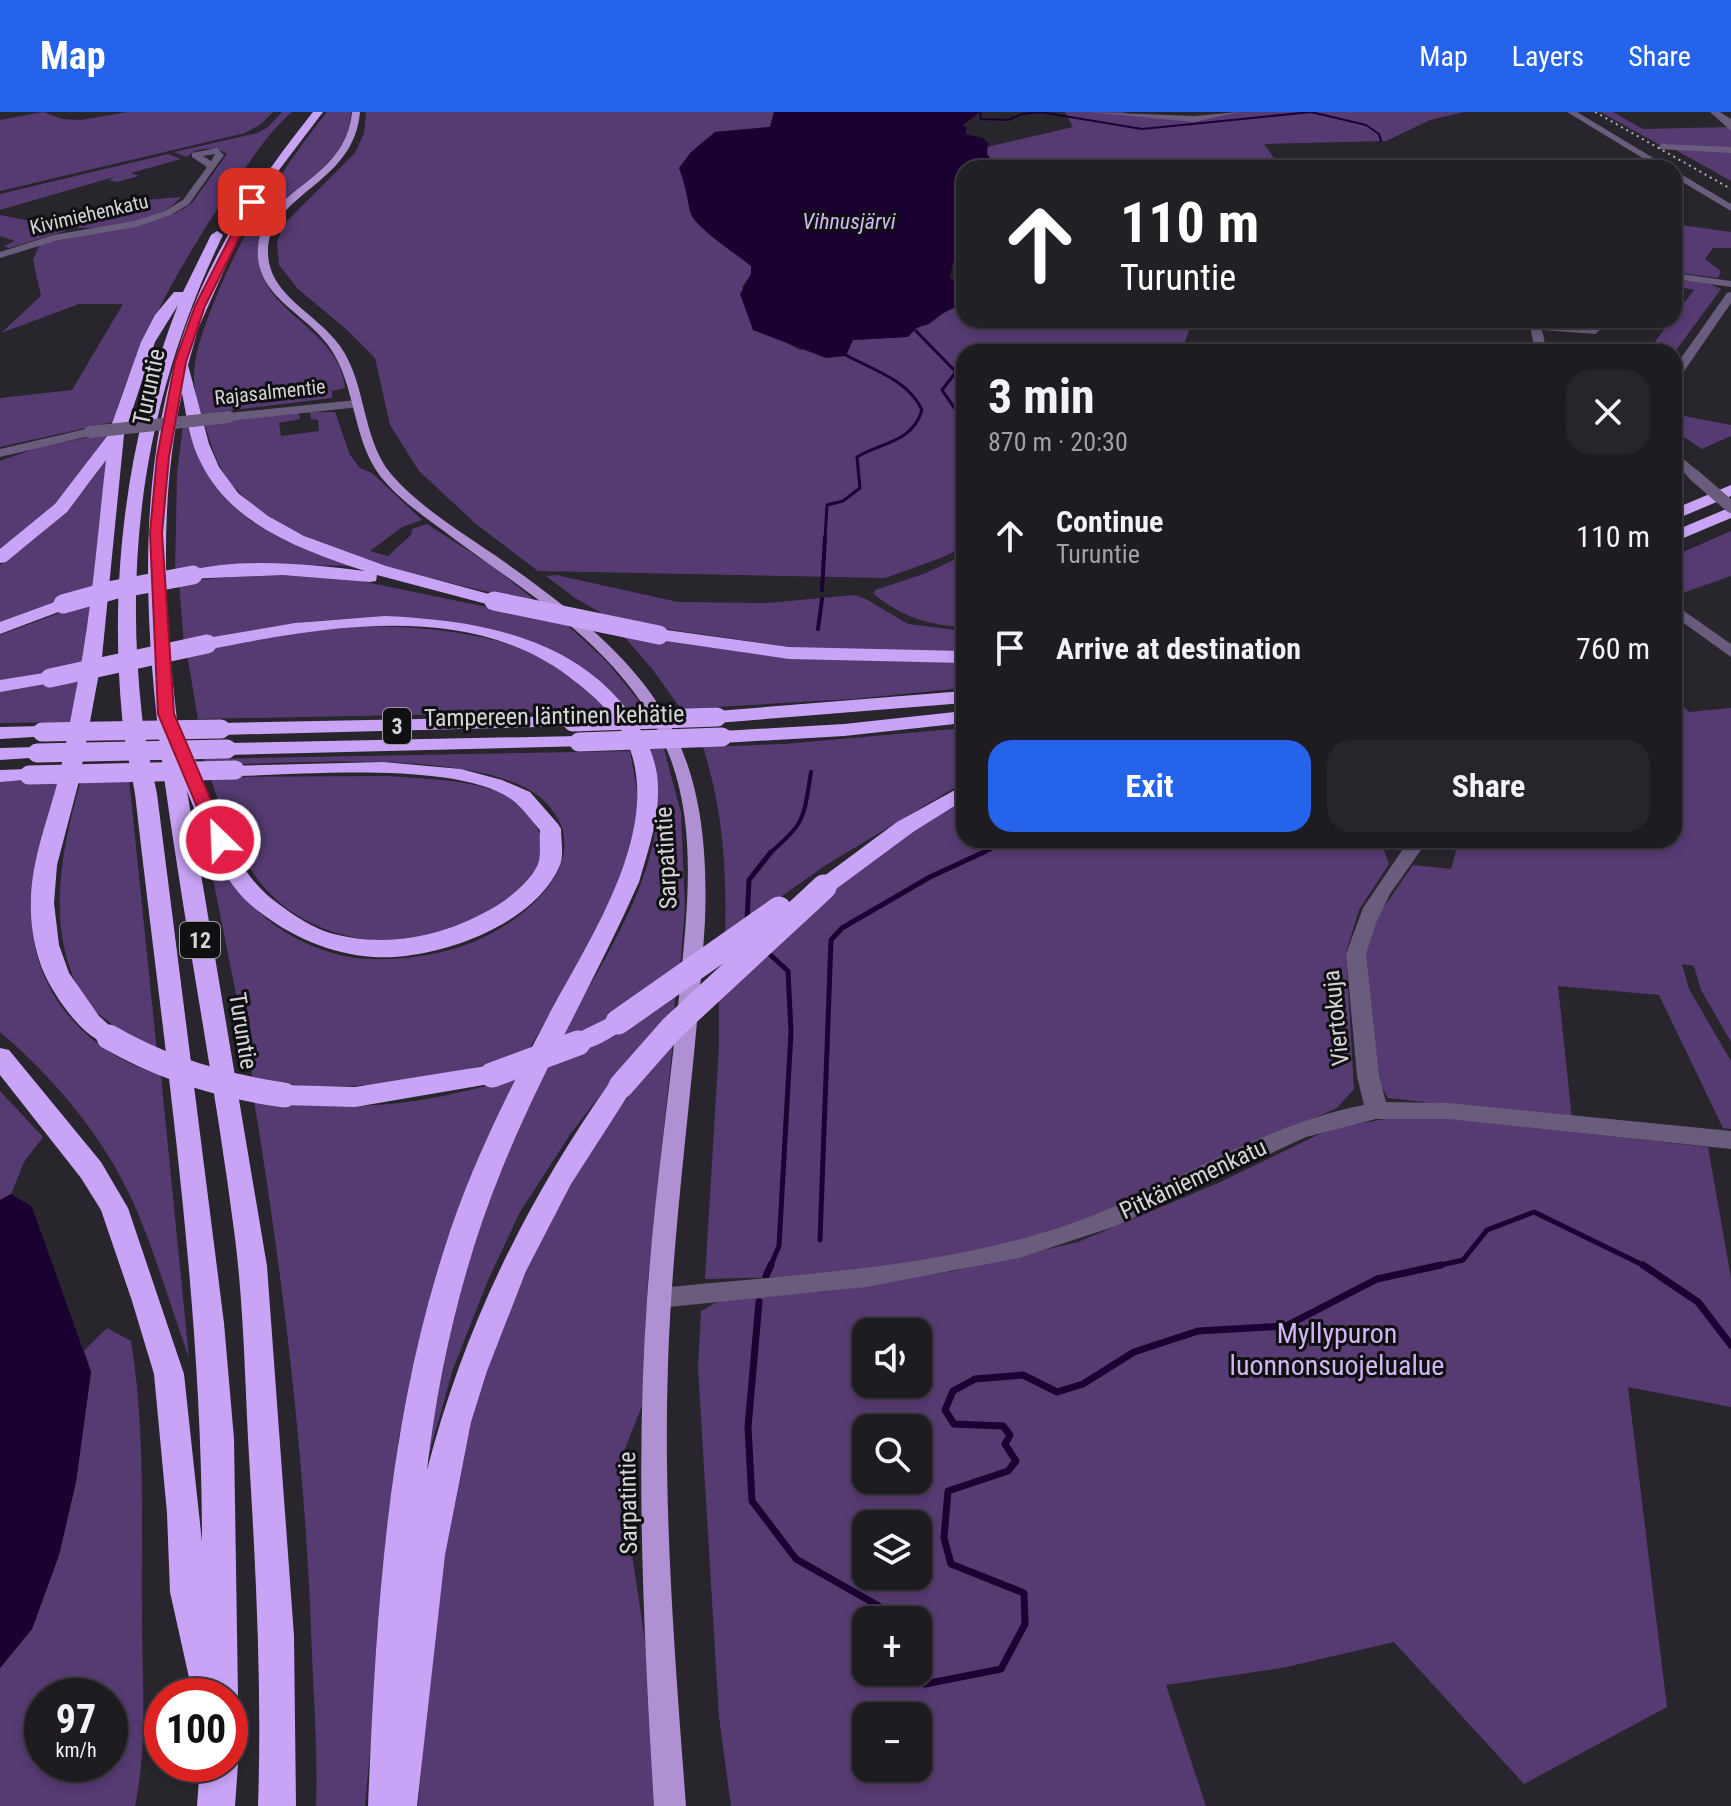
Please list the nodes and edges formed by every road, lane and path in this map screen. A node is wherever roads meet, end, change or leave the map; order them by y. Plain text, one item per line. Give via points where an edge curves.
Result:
1 (303, 112) edge
2 (318, 112) edge
3 (356, 112) edge
4 (1093, 112) edge
5 (1235, 112) edge
6 (1571, 112) edge
7 (1714, 112) edge
8 (1731, 128) edge
9 (1632, 148) junction
10 (1731, 150) edge
11 (1652, 160) edge
12 (212, 166) dead end
13 (1682, 178) edge
14 (247, 186) dead end
15 (1731, 208) edge
16 (225, 220) dead end
17 (0, 255) edge
18 (1682, 277) edge
19 (191, 281) junction
20 (1731, 284) edge
21 (1731, 295) edge
22 (1573, 328) edge
23 (1598, 328) edge
24 (181, 362) junction
25 (1682, 365) edge
26 (356, 404) junction
27 (116, 435) junction
28 (0, 453) edge
29 (1682, 463) edge
30 (1731, 490) edge
31 (1731, 510) edge
32 (1682, 511) edge
33 (1682, 533) edge
34 (0, 558) edge
35 (494, 601) junction
36 (1682, 615) edge
37 (0, 628) edge
38 (1731, 652) edge
39 (956, 657) edge
40 (0, 686) edge
41 (956, 698) edge
42 (166, 714) junction
43 (956, 718) edge
44 (720, 727) junction
45 (0, 733) edge
46 (39, 742) junction
47 (228, 749) junction
48 (0, 754) edge
49 (0, 776) edge
50 (956, 796) edge
51 (1414, 848) edge
52 (819, 885) junction
53 (0, 1057) edge
54 (1377, 1111) junction
55 (1731, 1140) edge
56 (659, 1298) junction
57 (207, 1678) edge
58 (220, 1678) edge
59 (218, 1782) edge
60 (216, 1806) edge
61 (277, 1806) edge
62 (387, 1806) edge
63 (400, 1806) edge
64 (670, 1806) edge

1 - 14 highway
2 - 24 highway, Turuntie / 12 via 242,219 200,306
3 - 26 main road, Sarpatintie via 349,145 273,220 263,250 271,284 329,337 347,367
4 - 5 street via 1194,119
6 - 9 street
7 - 8 street
9 - 10 street
9 - 11 street
12 - 17 street, Kivimiehenkatu via 186,202 168,213
13 - 15 street
16 - 19 highway, Turuntie / 12
18 - 20 street
19 - 27 highway via 157,323
19 - 58 highway, Turuntie / 12 via 151,400 141,451 128,621 132,717 146,794 209,1323 218,1439
21 - 25 street
22 - 23 street
24 - 35 highway via 211,469 245,509 284,534 329,552
24 - 42 highway, Turuntie / 12 via 167,430 156,533
26 - 28 street, Rajasalmentie, bridge via 90,432
26 - 56 main road, Sarpatintie via 383,472 420,507 547,599 620,664 652,703 679,760 695,826 696,906
27 - 34 highway via 61,508
27 - 52 highway, bridge via 93,657 42,903 57,975 90,1022 135,1054 187,1076 284,1095 355,1097 492,1075 618,1022
29 - 31 street, bridge
30 - 32 highway
31 - 33 highway
35 - 37 highway, bridge via 377,578 311,570 244,570 127,587
35 - 39 highway, bridge via 659,635 789,653
36 - 38 street
40 - 62 highway, bridge via 293,628 352,622 450,627 507,639 576,670 610,697 635,734 647,781 645,831 628,887 507,1124 466,1224 420,1397 402,1528
41 - 44 highway, Tampereen läntinen kehätie / 3
42 - 47 highway via 220,840 248,888 282,919 325,941 385,950 429,946 461,936 521,903 551,854 550,832 538,810 495,784
42 - 61 highway, Turuntie / 12 via 249,1242 273,1567 280,1716
43 - 44 highway, Tampereen läntinen kehätie / 3 via 844,730
44 - 47 highway, Tampereen läntinen kehätie / 3, bridge
45 - 46 highway, Tampereen läntinen kehätie / 3
46 - 47 highway, Tampereen läntinen kehätie / 3, bridge
46 - 48 highway, Tampereen läntinen kehätie / 3
47 - 49 highway, bridge
50 - 52 highway
51 - 54 street, Viertokuja via 1373,909 1356,954 1368,1076
52 - 63 highway, bridge via 672,1028 621,1086 542,1206 510,1271 460,1406 442,1475 425,1570
53 - 57 highway via 91,1170 114,1208 143,1289 169,1374 187,1592
54 - 55 street, Pitkäniemenkatu via 1467,1113
54 - 56 street, Pitkäniemenkatu via 1320,1123 1107,1219 981,1258 896,1274
56 - 64 main road, Sarpatintie via 652,1456
59 - 60 highway

